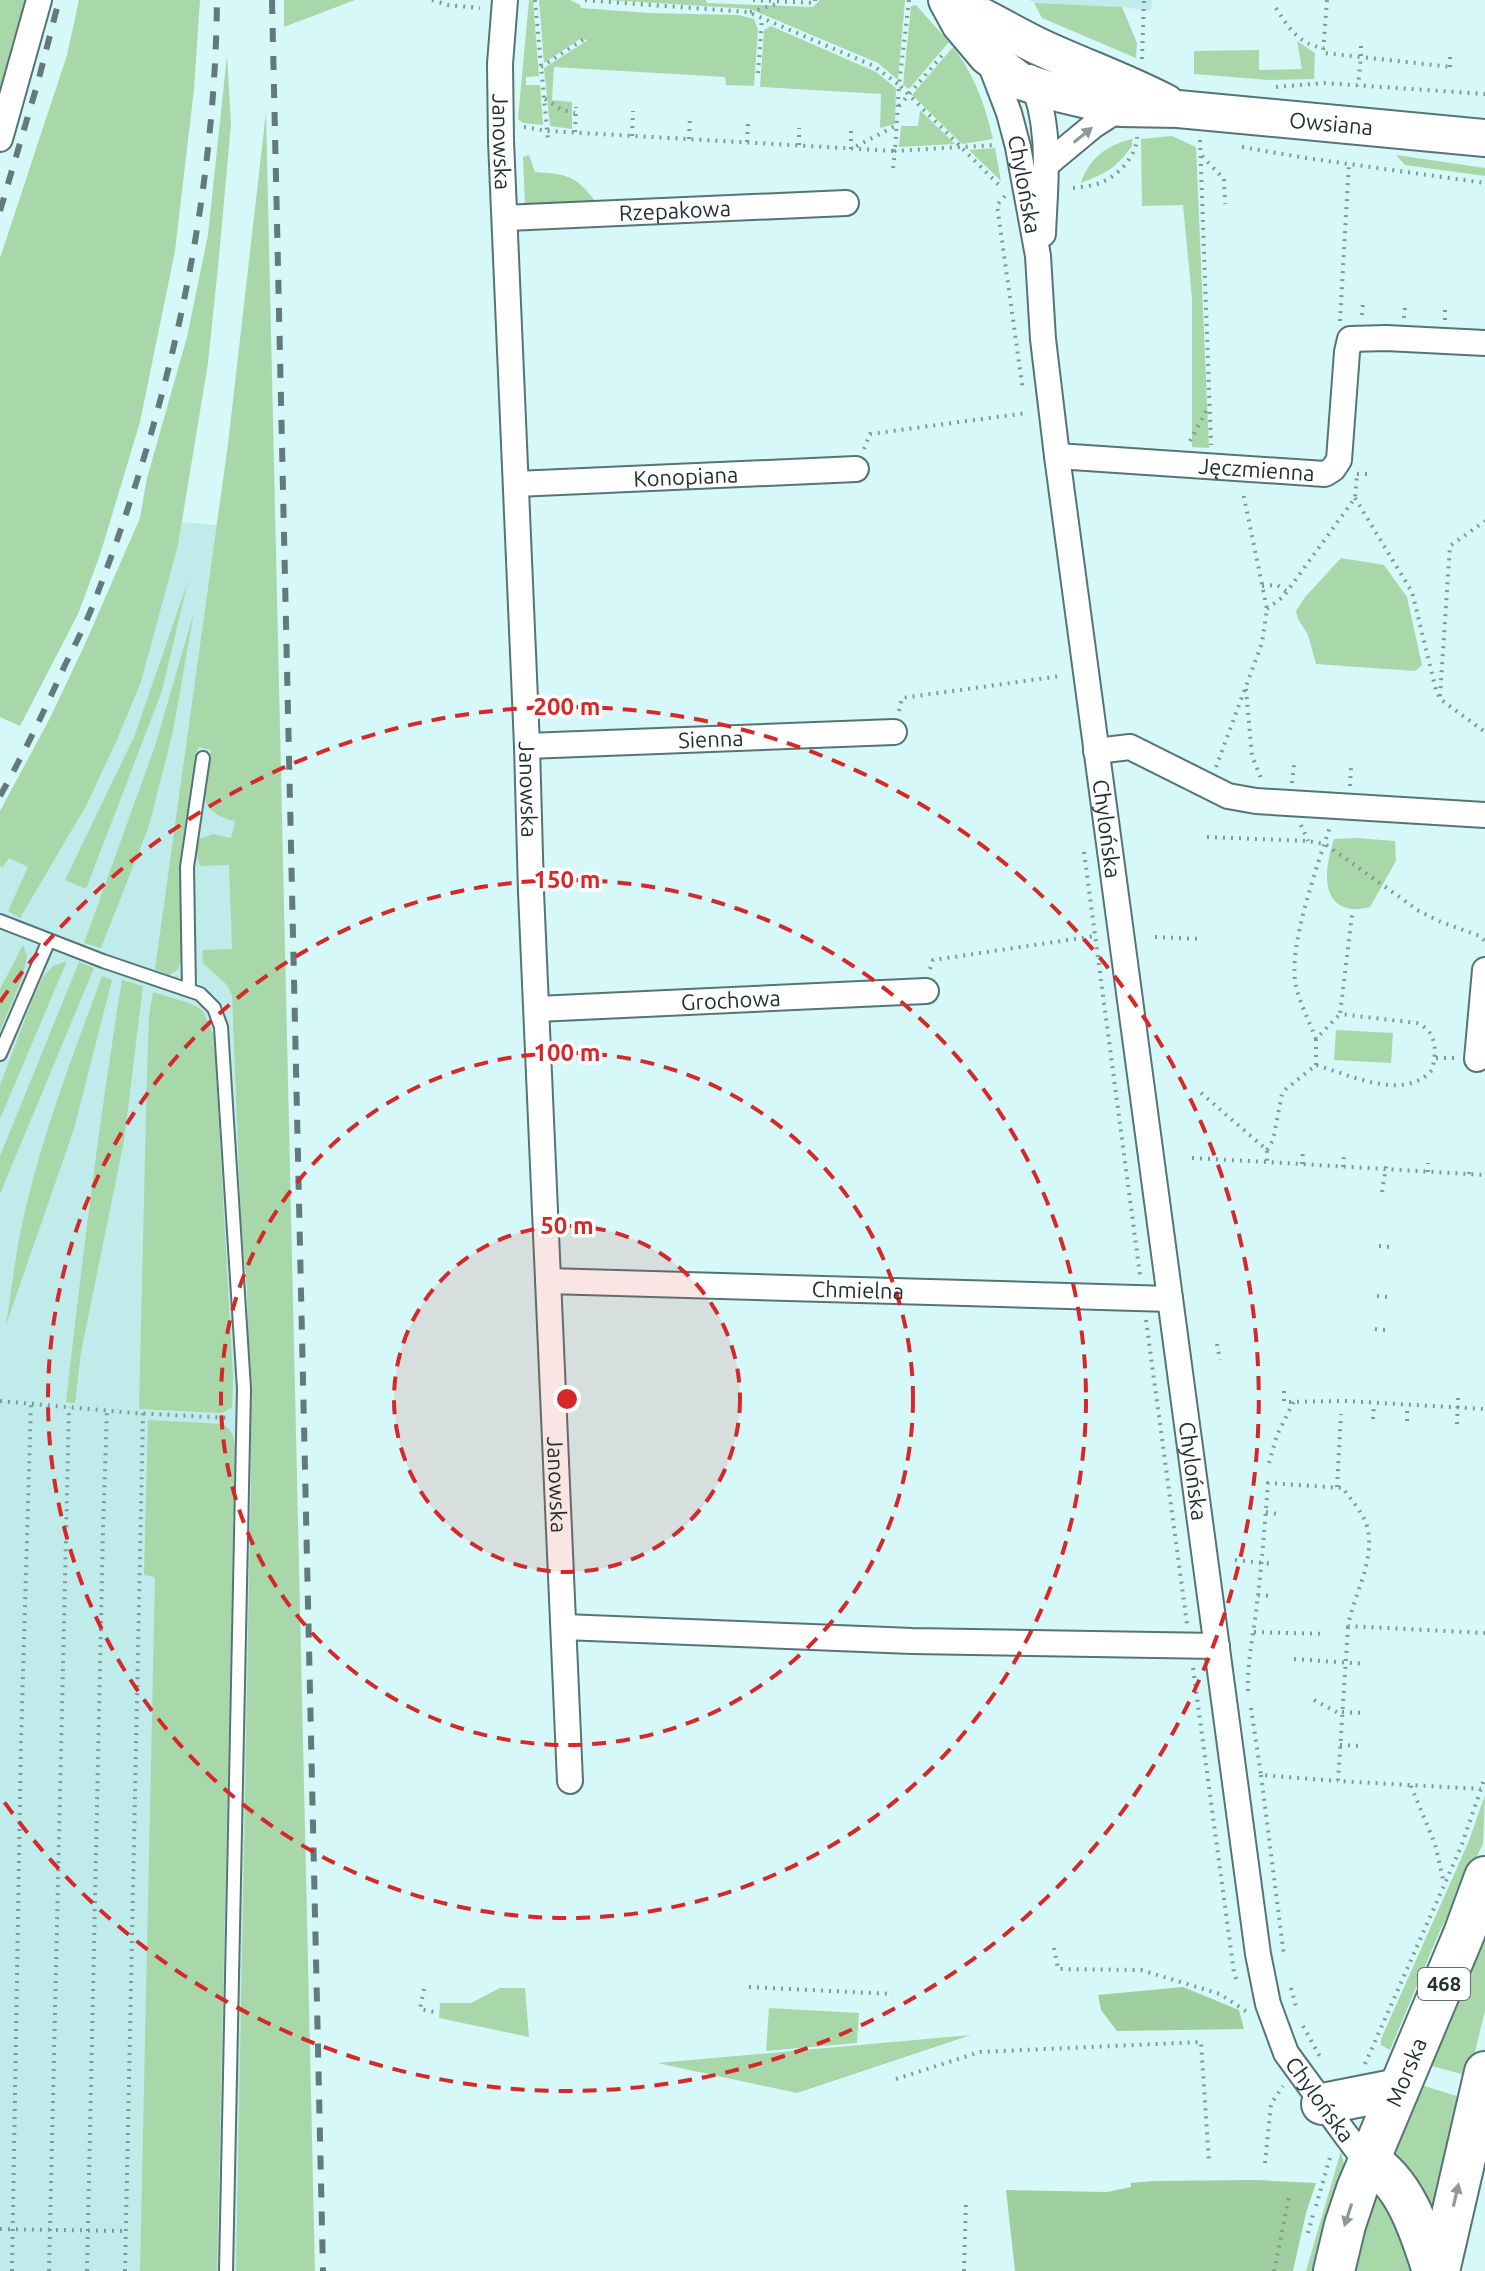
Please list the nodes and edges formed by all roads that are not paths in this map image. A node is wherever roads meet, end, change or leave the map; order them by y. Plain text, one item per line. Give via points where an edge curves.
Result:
1 (39, 0) edge
2 (505, 0) edge
3 (948, 1) edge
4 (998, 44) junction
5 (1083, 67) junction
6 (1035, 87) junction
7 (1121, 108) junction
8 (1178, 109) junction
9 (1009, 113) junction
10 (1485, 138) edge
11 (0, 139) edge
12 (1046, 165) junction
13 (846, 203) dead end
14 (505, 218) junction
15 (1038, 256) junction
16 (1485, 343) edge
17 (1057, 456) junction
18 (856, 469) road end
19 (516, 484) junction
20 (894, 732) road end
21 (527, 746) junction
22 (1096, 751) junction
23 (203, 758) dead end
24 (1485, 815) edge
25 (0, 921) edge
26 (49, 940) junction
27 (1485, 970) edge
28 (189, 990) junction
29 (926, 991) road end
30 (537, 1009) junction
31 (0, 1054) edge
32 (1477, 1059) dead end
33 (548, 1281) junction
34 (1170, 1299) junction
35 (564, 1627) junction
36 (1217, 1646) junction
37 (570, 1781) dead end
38 (1485, 1877) edge
39 (1485, 2072) edge
40 (1398, 2089) junction
41 (1322, 2104) junction
42 (1478, 2135) edge
43 (1368, 2160) junction
44 (226, 2271) edge
45 (1334, 2271) edge
46 (1436, 2271) edge

1 - 11 street
2 - 14 street, Janowska via 500,64
3 - 4 street, Chylońska via 960,24
4 - 5 street, Chylońska
4 - 6 street, Chylońska via 1020,81
4 - 9 street, Chylońska
5 - 6 street, Chylońska via 1058,73
5 - 8 street, Owsiana
6 - 7 street, Owsiana
6 - 9 street, Chylońska
6 - 12 street, Chylońska via 1044,121
7 - 8 street, Owsiana
12 -> 7 street, Chylońska
8 - 10 street, Owsiana
9 - 15 street, Chylońska
12 - 15 street, Chylońska
13 - 14 street, Rzepakowa
14 - 19 street, Janowska
15 - 17 street, Chylońska
16 - 17 street, Jęczmienna via 1350,339 1339,460 1325,474
17 - 22 street, Chylońska
18 - 19 street, Konopiana
19 - 21 street, Janowska
20 - 21 street, Sienna
21 - 30 street, Janowska
22 - 24 street, Chylońska via 1130,747 1228,796 1256,801 1343,797
22 - 34 street, Chylońska
23 - 28 lane via 187,867
25 - 26 lane
26 - 28 lane
26 - 31 lane
27 - 32 street
28 - 44 lane via 214,1008 221,1027 244,1389
29 - 30 street, Grochowa
30 - 33 street, Janowska
33 - 34 street, Chmielna
33 - 35 street, Janowska
34 - 36 street, Chylońska
35 - 36 street
35 - 37 street, Janowska
36 - 41 street, Chylońska via 1268,2004 1286,2053
38 - 40 main road, Morska / 468
39 - 42 main road
40 - 41 main road
40 - 43 main road, Morska / 468
41 - 43 street, Chylońska
46 -> 42 main road
43 -> 45 main road, Morska / 468
43 - 46 main road via 1402,2196

